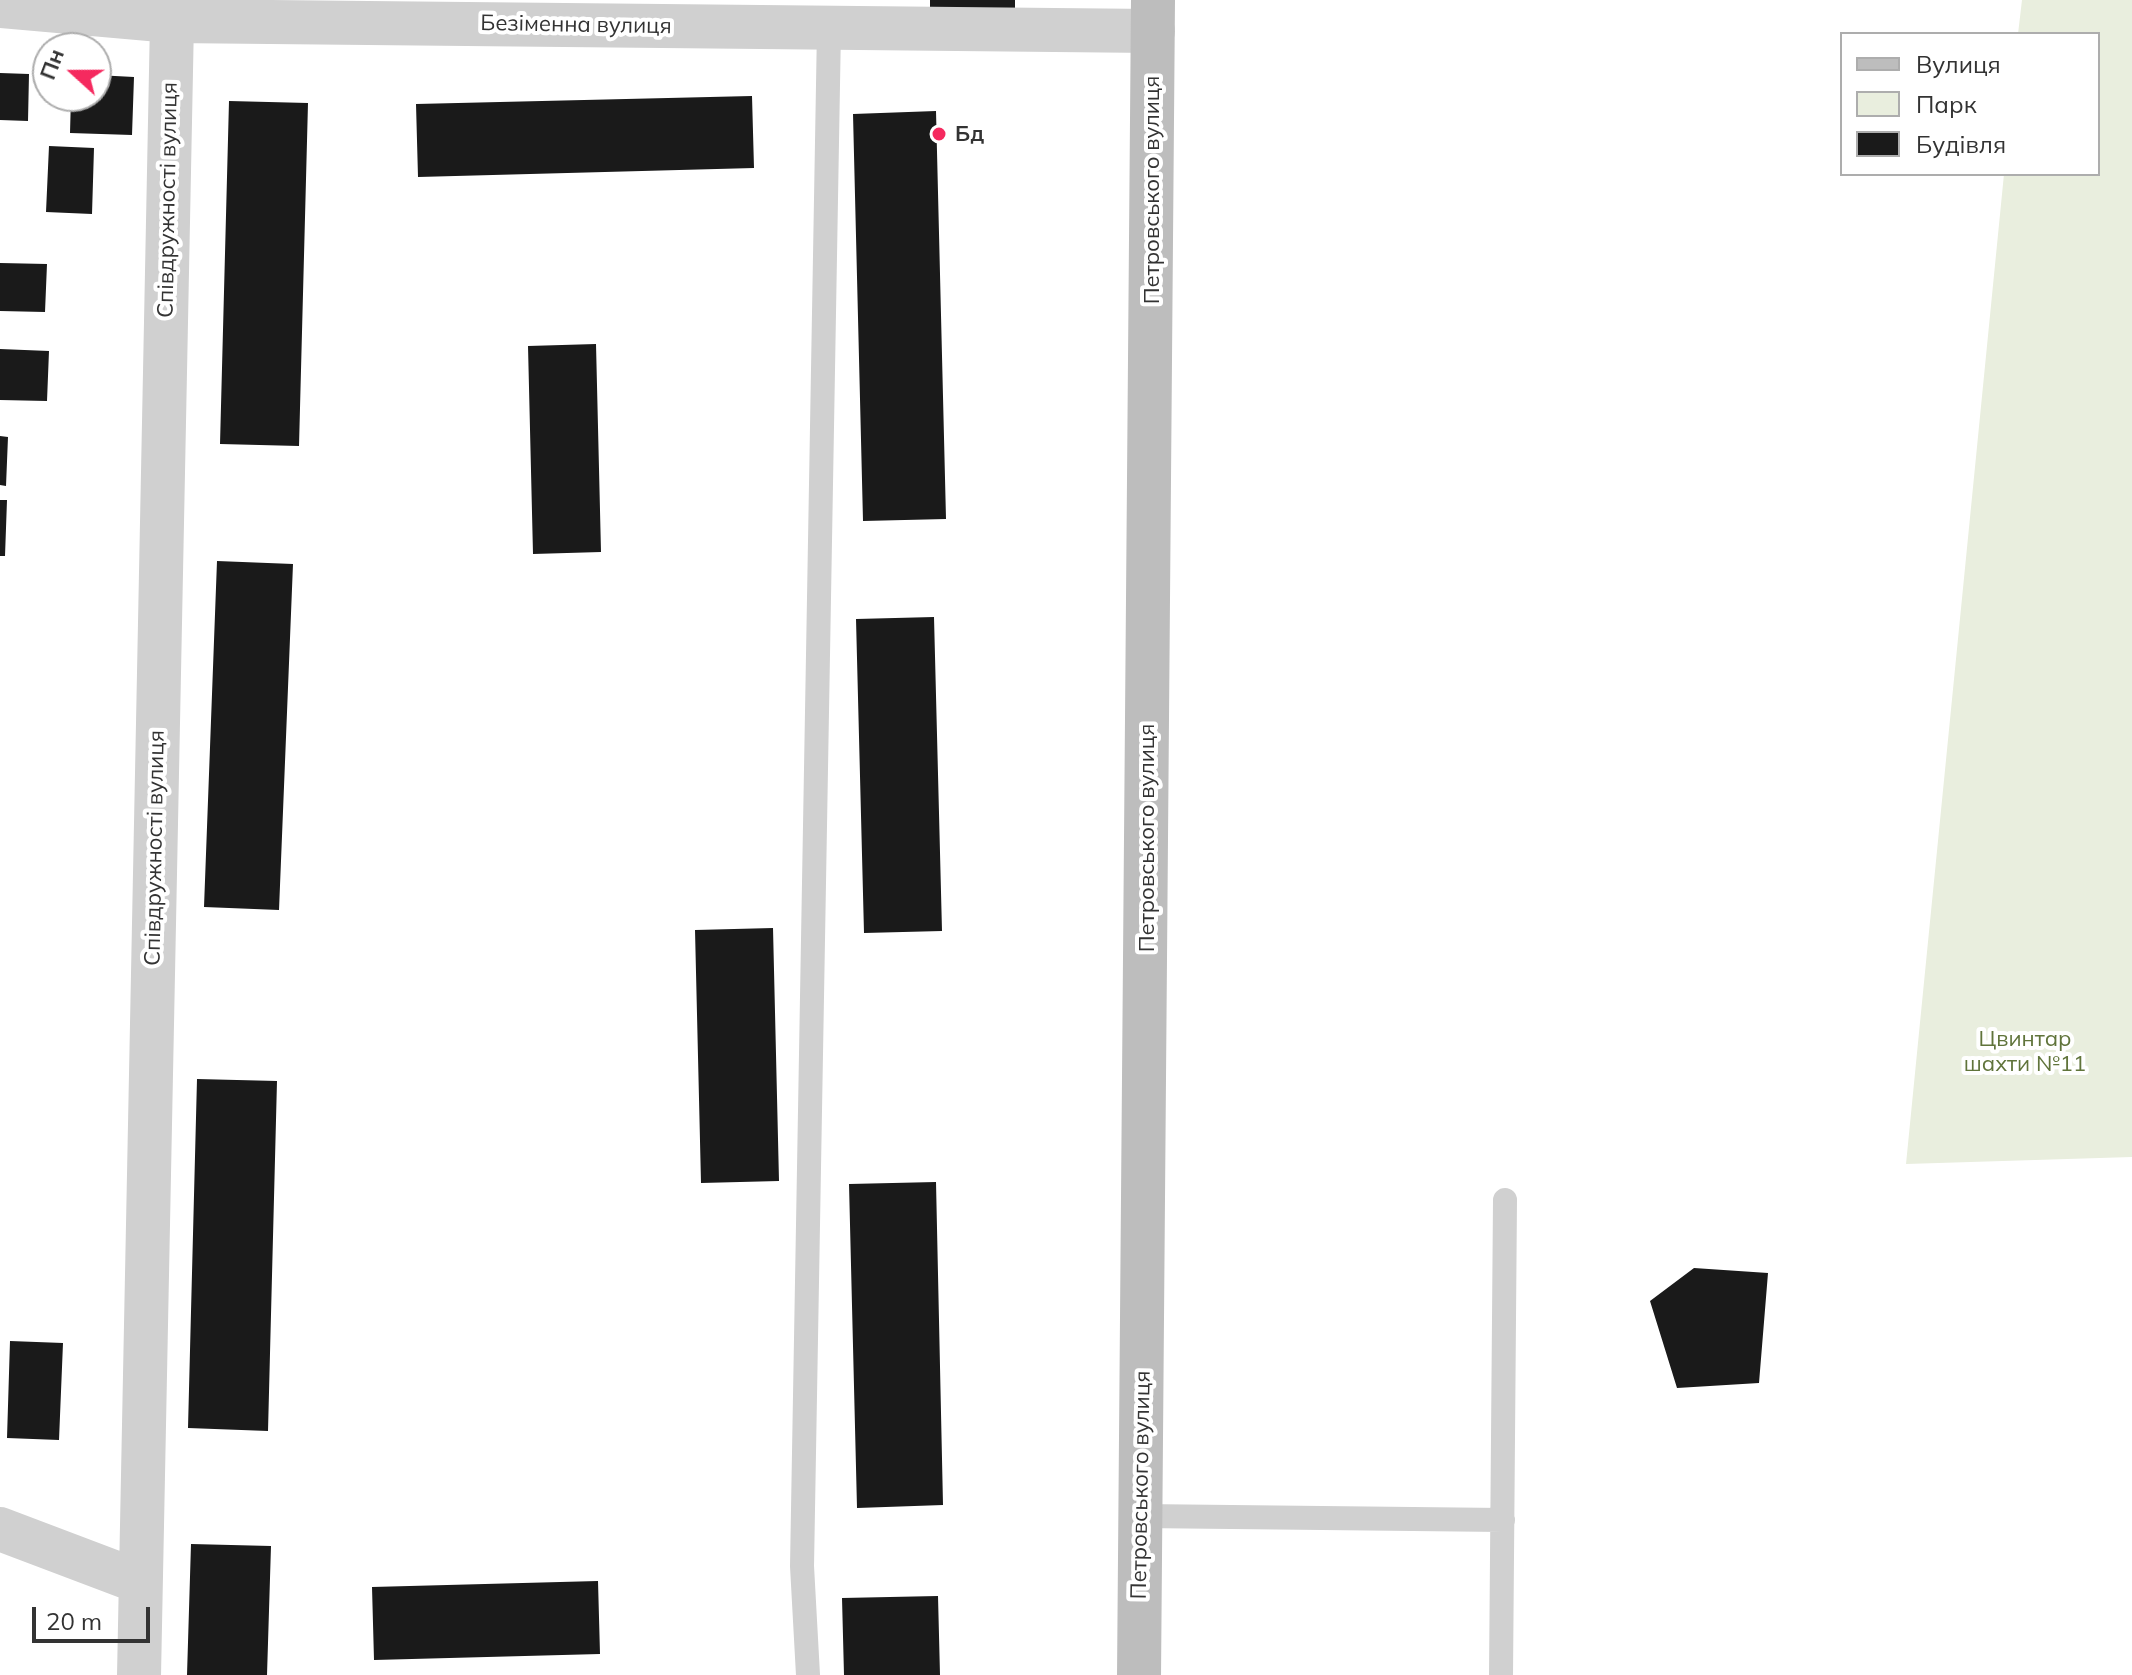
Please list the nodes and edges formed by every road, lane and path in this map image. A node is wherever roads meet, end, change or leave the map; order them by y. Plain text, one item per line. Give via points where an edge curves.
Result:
1 (0, 6) edge
2 (1153, 16) edge
3 (172, 21) junction
4 (829, 28) junction
5 (1505, 1200) dead end
6 (1141, 1516) junction
7 (1503, 1520) junction
8 (0, 1529) edge
9 (140, 1582) junction
10 (139, 1675) edge
11 (808, 1675) edge
12 (1139, 1675) edge
13 (1501, 1675) edge

1 - 3 street, Безіменна вулиця
2 - 4 street, Безіменна вулиця
2 - 6 main road, Петровського вулиця
3 - 4 street, Безіменна вулиця
3 - 9 street, Співдружності вулиця
4 - 11 lane via 802,1550
5 - 7 lane
6 - 7 lane
6 - 12 main road, Петровського вулиця
7 - 13 lane
8 - 9 street
9 - 10 street, Співдружності вулиця

